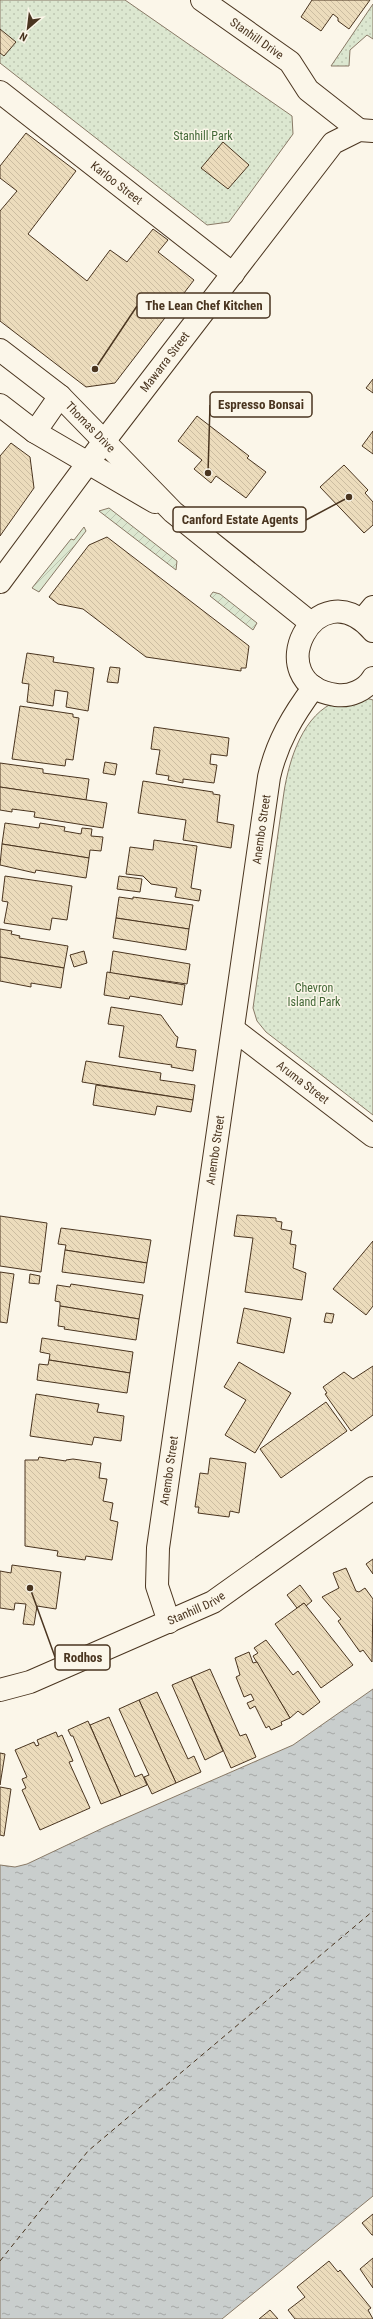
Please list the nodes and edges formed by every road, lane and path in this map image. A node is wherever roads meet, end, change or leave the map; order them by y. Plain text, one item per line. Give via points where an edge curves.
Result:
1 (202, 0) edge
2 (0, 92) edge
3 (366, 130) edge
4 (333, 143) joint
5 (234, 274) junction
6 (0, 350) edge
7 (60, 396) junction
8 (0, 405) edge
9 (35, 432) junction
10 (105, 440) junction
11 (88, 465) junction
12 (173, 512) junction
13 (0, 582) edge
14 (370, 619) edge
15 (311, 623) junction
16 (373, 678) edge
17 (314, 687) junction
18 (233, 1029) junction
19 (373, 1136) edge
20 (373, 1488) edge
21 (169, 1622) junction
22 (0, 1690) edge

1 - 3 street, Stanhill Drive via 290,62 308,90
2 - 5 street, Karloo Street
3 - 4 street, Stanhill Drive
4 - 5 street, Mawarra Street
5 - 10 street, Mawarra Street
6 - 7 street, Thomas Drive
7 - 9 street
7 - 10 street, Thomas Drive
8 - 9 street, Thomas Drive
9 - 11 street, Thomas Drive
10 - 11 street, Mawarra Street
10 - 12 street, Thomas Drive
11 - 12 street, Thomas Drive
11 - 13 street, Mawarra Street
12 - 15 street, Thomas Drive
14 - 15 street via 341,612 323,615
15 - 17 street via 299,641 298,662 304,676
16 - 17 street via 364,688 346,695 326,694
17 - 18 street, Anembo Street via 287,728 273,758
18 - 19 street, Aruma Street
18 - 21 street, Anembo Street via 156,1564 158,1593
20 - 21 street, Stanhill Drive via 223,1595
21 - 22 street, Stanhill Drive via 30,1682

